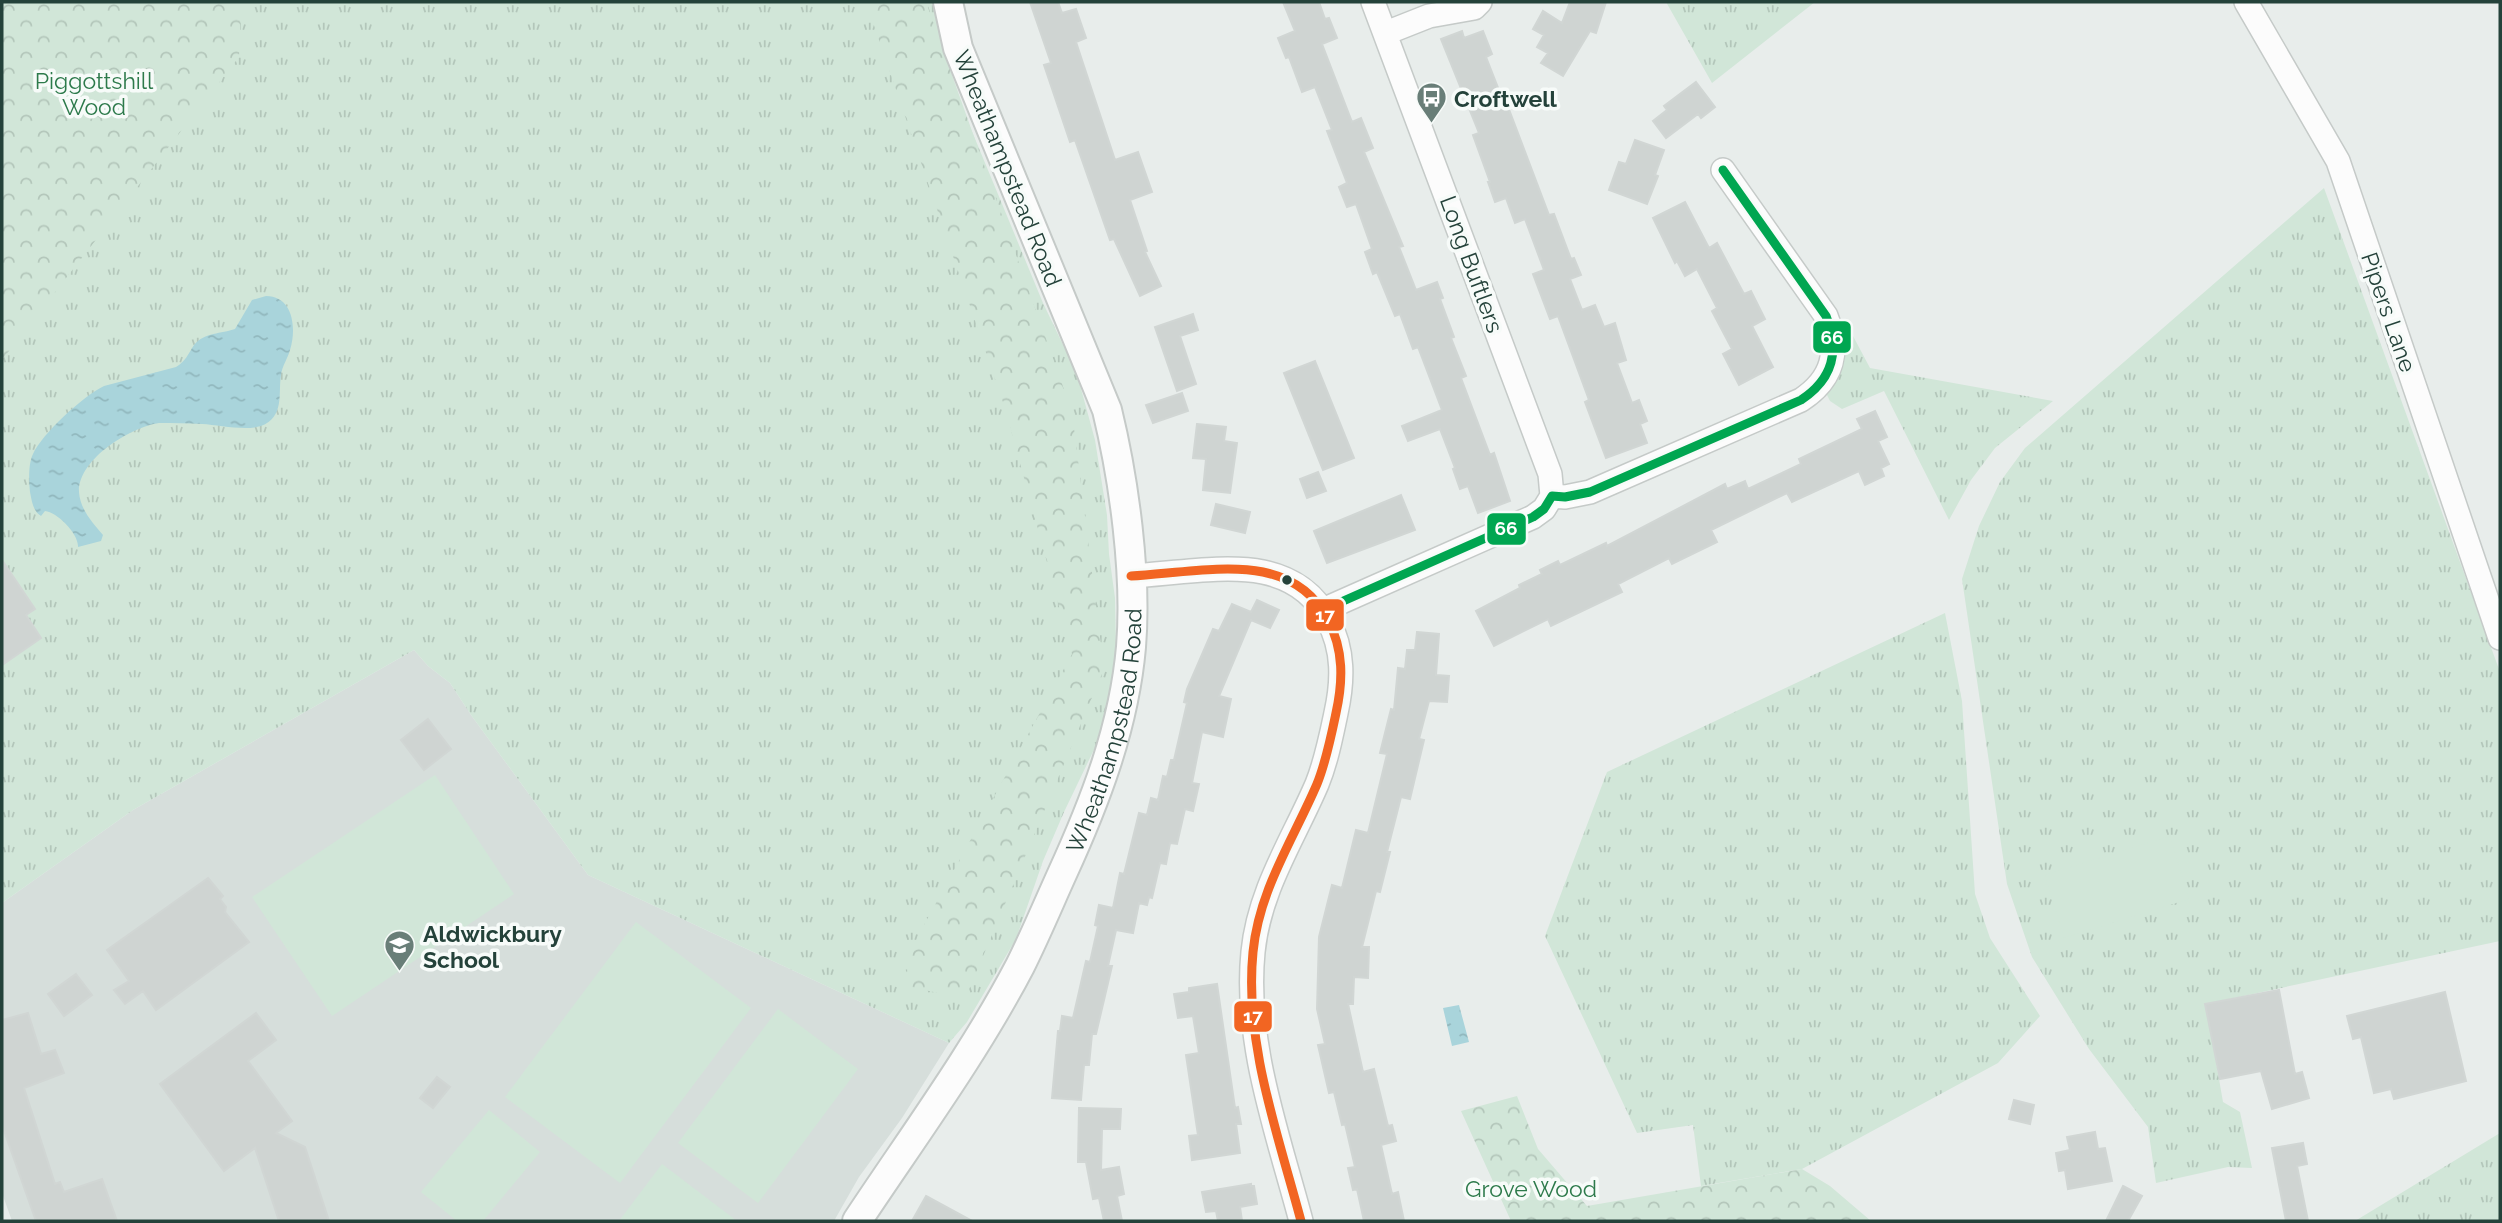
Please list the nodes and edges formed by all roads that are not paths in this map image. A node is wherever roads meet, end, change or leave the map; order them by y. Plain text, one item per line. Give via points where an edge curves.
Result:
1 (948, 2) edge
2 (1374, 2) edge
3 (1480, 2) edge
4 (2246, 2) edge
5 (1386, 33) junction
6 (1723, 170) dead end
7 (1552, 495) junction
8 (1131, 576) junction
9 (1323, 610) junction
10 (2500, 638) edge
11 (857, 1221) edge
12 (1301, 1221) edge

1 - 8 street, Wheathampstead Road via 958,48 1107,410 1119,461
2 - 5 street, Long Buftlers
3 - 5 street via 1474,8 1429,16
4 - 10 street, Pipers Lane via 2337,161
5 - 7 street, Long Buftlers via 1550,474
6 - 7 street via 1826,316 1833,332 1828,371 1801,400 1590,492
7 - 9 street via 1533,516
8 - 9 street via 1263,572 1290,580
8 - 11 street, Wheathampstead Road via 1131,646 1123,699 1086,822 1020,967
9 - 12 street via 1341,656 1340,693 1318,781 1263,902 1253,950 1251,995 1255,1042

